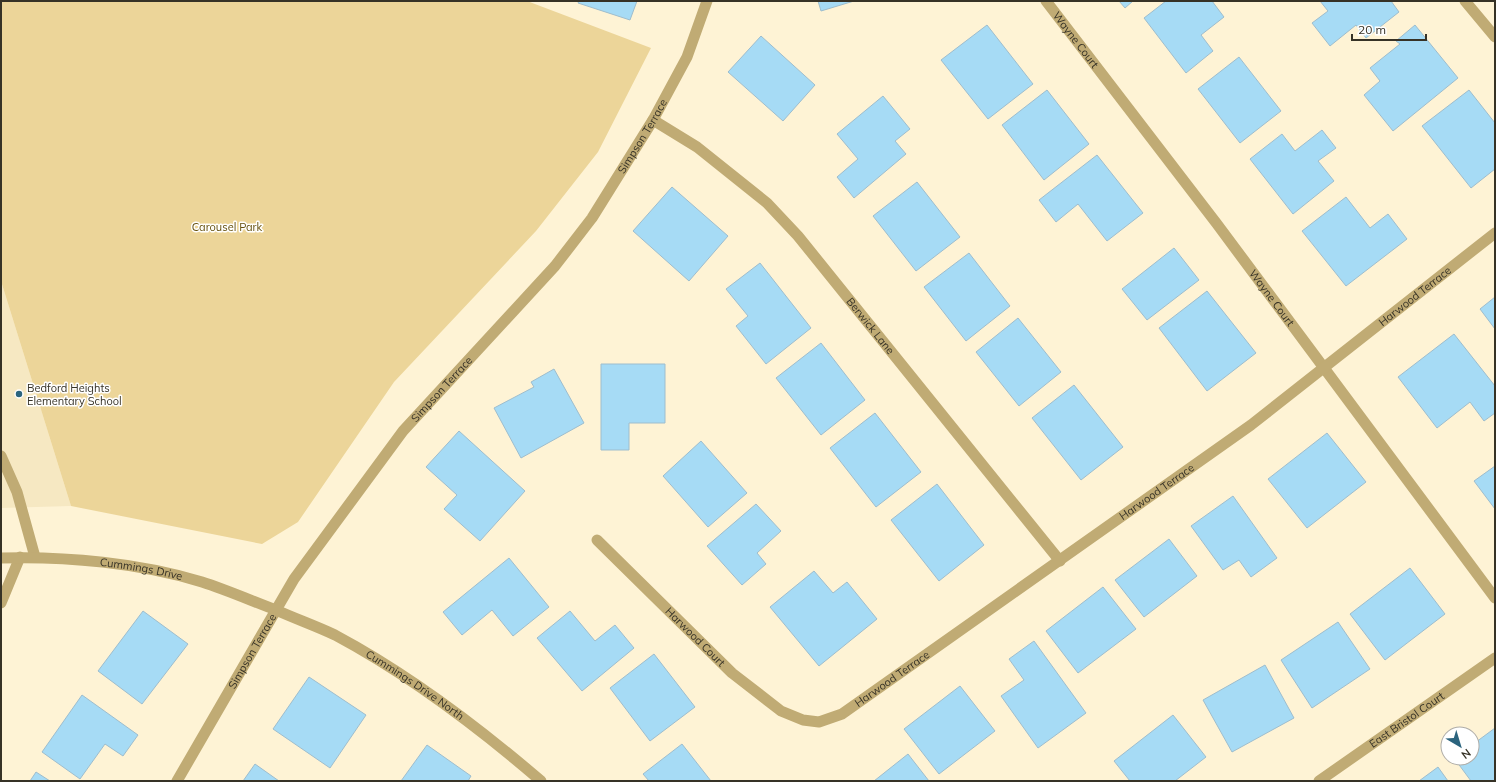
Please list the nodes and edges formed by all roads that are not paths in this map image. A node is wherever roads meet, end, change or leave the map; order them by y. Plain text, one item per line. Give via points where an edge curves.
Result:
1 (706, 1) edge
2 (1046, 1) edge
3 (1465, 1) edge
4 (1495, 37) edge
5 (653, 120) junction
6 (1495, 233) edge
7 (1324, 368) junction
8 (1, 456) edge
9 (596, 540) dead end
10 (20, 557) junction
11 (35, 557) junction
12 (1, 558) edge
13 (1060, 561) junction
14 (1495, 598) edge
15 (1, 604) edge
16 (276, 610) junction
17 (1495, 658) edge
18 (804, 720) joint
19 (177, 781) edge
20 (541, 781) edge
21 (1320, 781) edge

1 - 5 street, Simpson Terrace via 687,57
2 - 7 street, Wayne Court
3 - 4 street
5 - 13 street, Berwick Lane via 697,147 767,203 798,236
5 - 16 street, Simpson Terrace via 592,218 555,266 403,431 294,579
6 - 7 street, Harwood Terrace
7 - 13 street, Harwood Terrace via 1251,425
7 - 14 street, Wayne Court
8 - 11 street via 17,492
9 - 18 street, Harwood Court via 732,673 781,711
10 - 11 street, Cummings Drive
10 - 12 street, Cummings Drive
10 - 15 street
11 - 16 street, Cummings Drive via 146,568 203,582
13 - 18 street, Harwood Terrace via 842,714 819,722
16 - 19 street, Simpson Terrace
16 - 20 street, Cummings Drive North via 334,635 423,688 489,737
17 - 21 street, East Bristol Court

